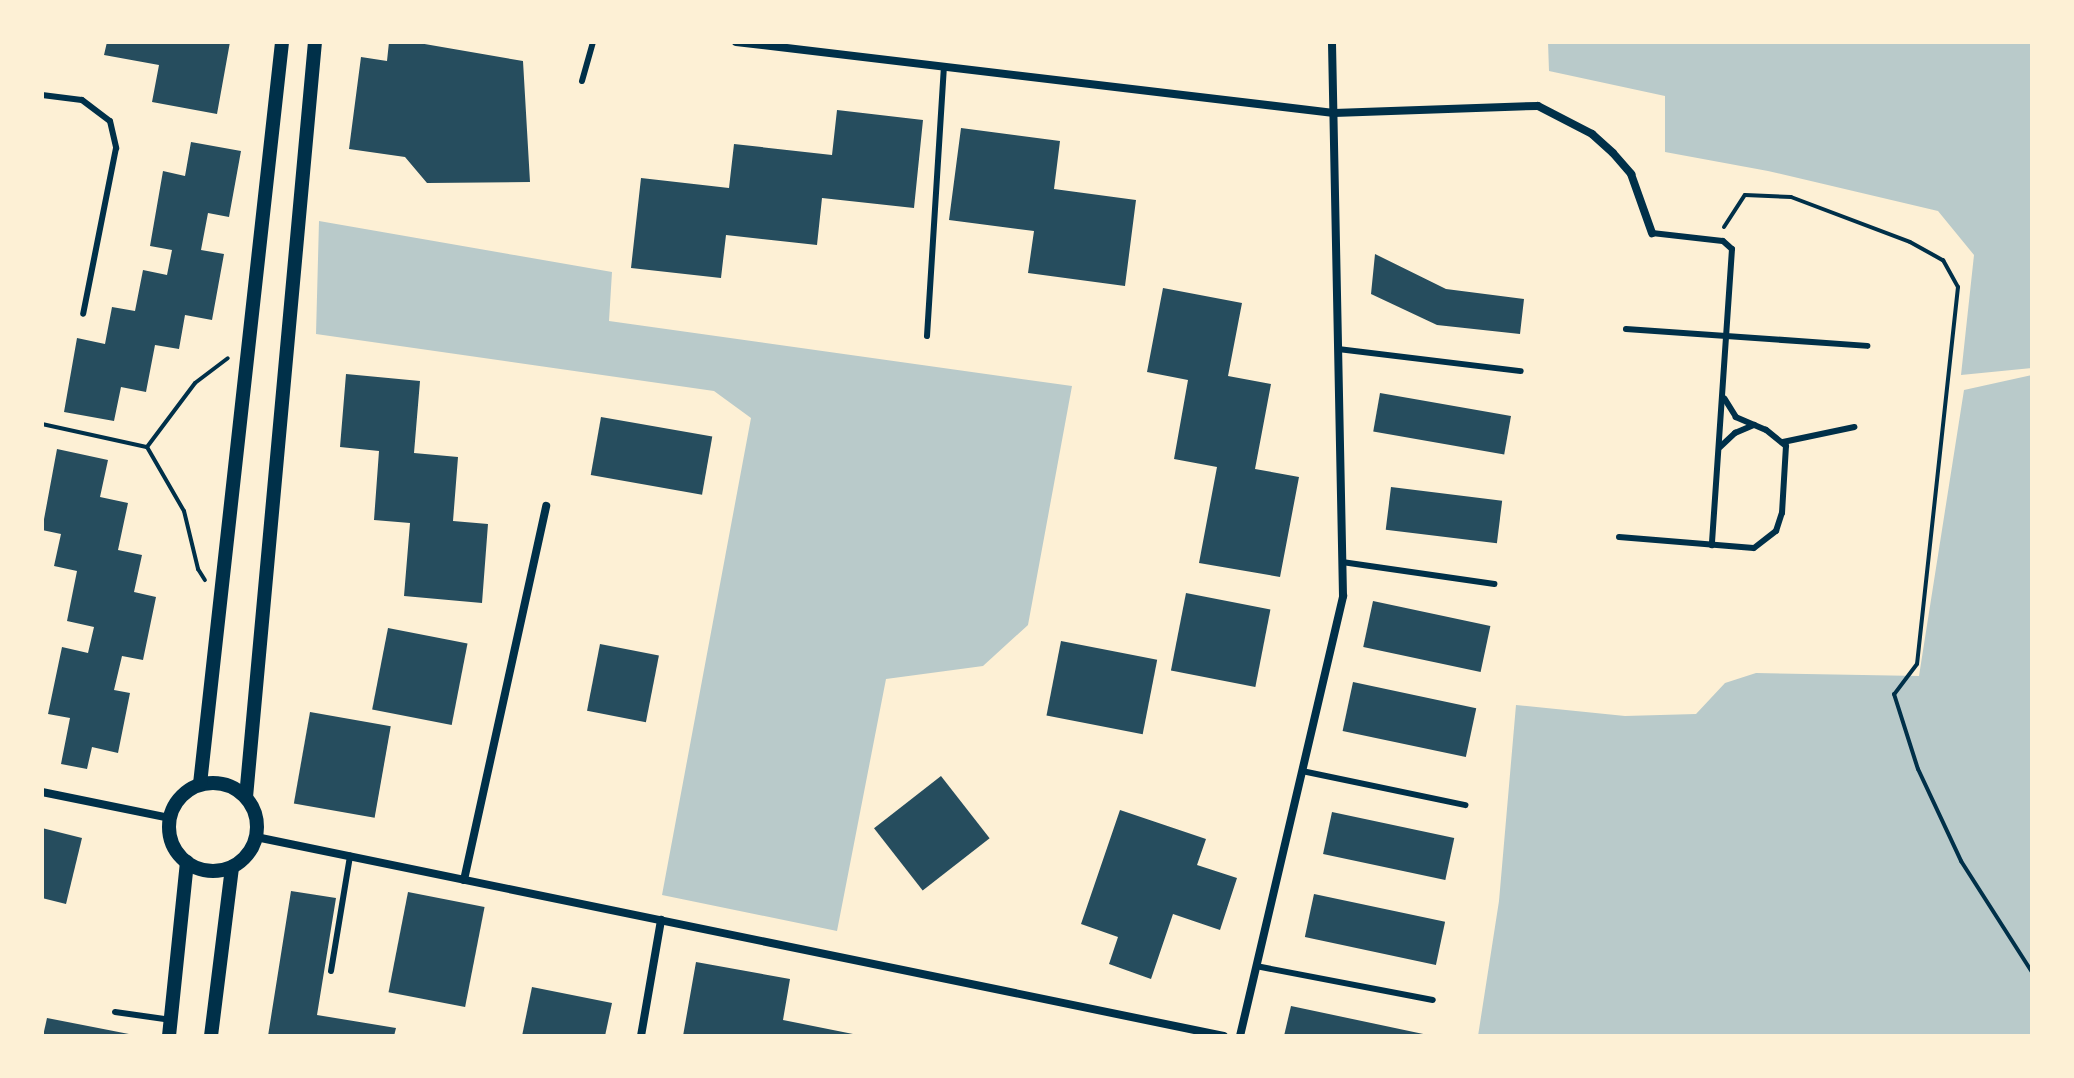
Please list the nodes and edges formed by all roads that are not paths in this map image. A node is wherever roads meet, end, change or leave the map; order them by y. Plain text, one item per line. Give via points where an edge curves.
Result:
1 (282, 42) edge
2 (315, 42) edge
3 (593, 42) edge
4 (736, 42) edge
5 (1332, 42) edge
6 (944, 67) junction
7 (582, 81) dead end
8 (42, 95) edge
9 (1334, 113) junction
10 (1652, 233) joint
11 (83, 314) dead end
12 (1626, 329) dead end
13 (927, 336) dead end
14 (1727, 337) junction
15 (1867, 346) dead end
16 (1338, 349) junction
17 (1521, 371) dead end
18 (1723, 397) junction
19 (1754, 425) junction
20 (1854, 427) dead end
21 (1783, 442) junction
22 (1720, 447) junction
23 (546, 506) dead end
24 (1619, 537) dead end
25 (1712, 545) junction
26 (1342, 562) junction
27 (1494, 584) dead end
28 (1302, 771) junction
29 (200, 784) junction
30 (42, 792) edge
31 (246, 797) junction
32 (1465, 805) dead end
33 (170, 818) junction
34 (256, 837) junction
35 (350, 856) junction
36 (187, 862) junction
37 (232, 867) junction
38 (464, 880) junction
39 (661, 920) junction
40 (1256, 966) junction
41 (331, 971) dead end
42 (1433, 1000) dead end
43 (115, 1012) dead end
44 (171, 1020) junction
45 (169, 1036) edge
46 (211, 1036) edge
47 (641, 1036) edge
48 (1224, 1036) edge
49 (1240, 1036) edge

1 - 29 street
2 - 31 street
3 - 7 lane
4 - 6 street
5 - 9 street
6 - 9 street
6 - 13 lane
8 - 11 lane via 82,100 110,121 116,148
9 - 10 street via 1538,106 1592,134 1613,153 1631,174
9 - 16 street
10 - 14 lane via 1728,244 1733,255
12 - 14 lane
14 - 15 lane
14 - 18 lane
16 - 17 lane
16 - 26 street
18 - 19 lane via 1736,417
18 - 22 lane
19 - 21 lane
19 - 22 lane
20 - 21 lane
21 - 25 lane via 1787,453 1776,531 1754,548
22 - 25 lane
23 - 38 street
24 - 25 lane
26 - 27 lane
26 - 28 street via 1343,596
28 - 32 lane
28 - 40 street
29 - 31 street via 225,784
29 - 33 street via 181,797
30 - 33 street
31 - 34 street via 257,823
33 - 36 street via 172,842
34 - 35 street
34 - 37 street
35 - 38 street
35 - 41 lane
36 - 37 street via 209,871
36 - 44 street
37 - 46 street
38 - 39 street
39 - 47 street
39 - 48 street
40 - 42 lane
40 - 49 street
43 - 44 lane
44 - 45 street

